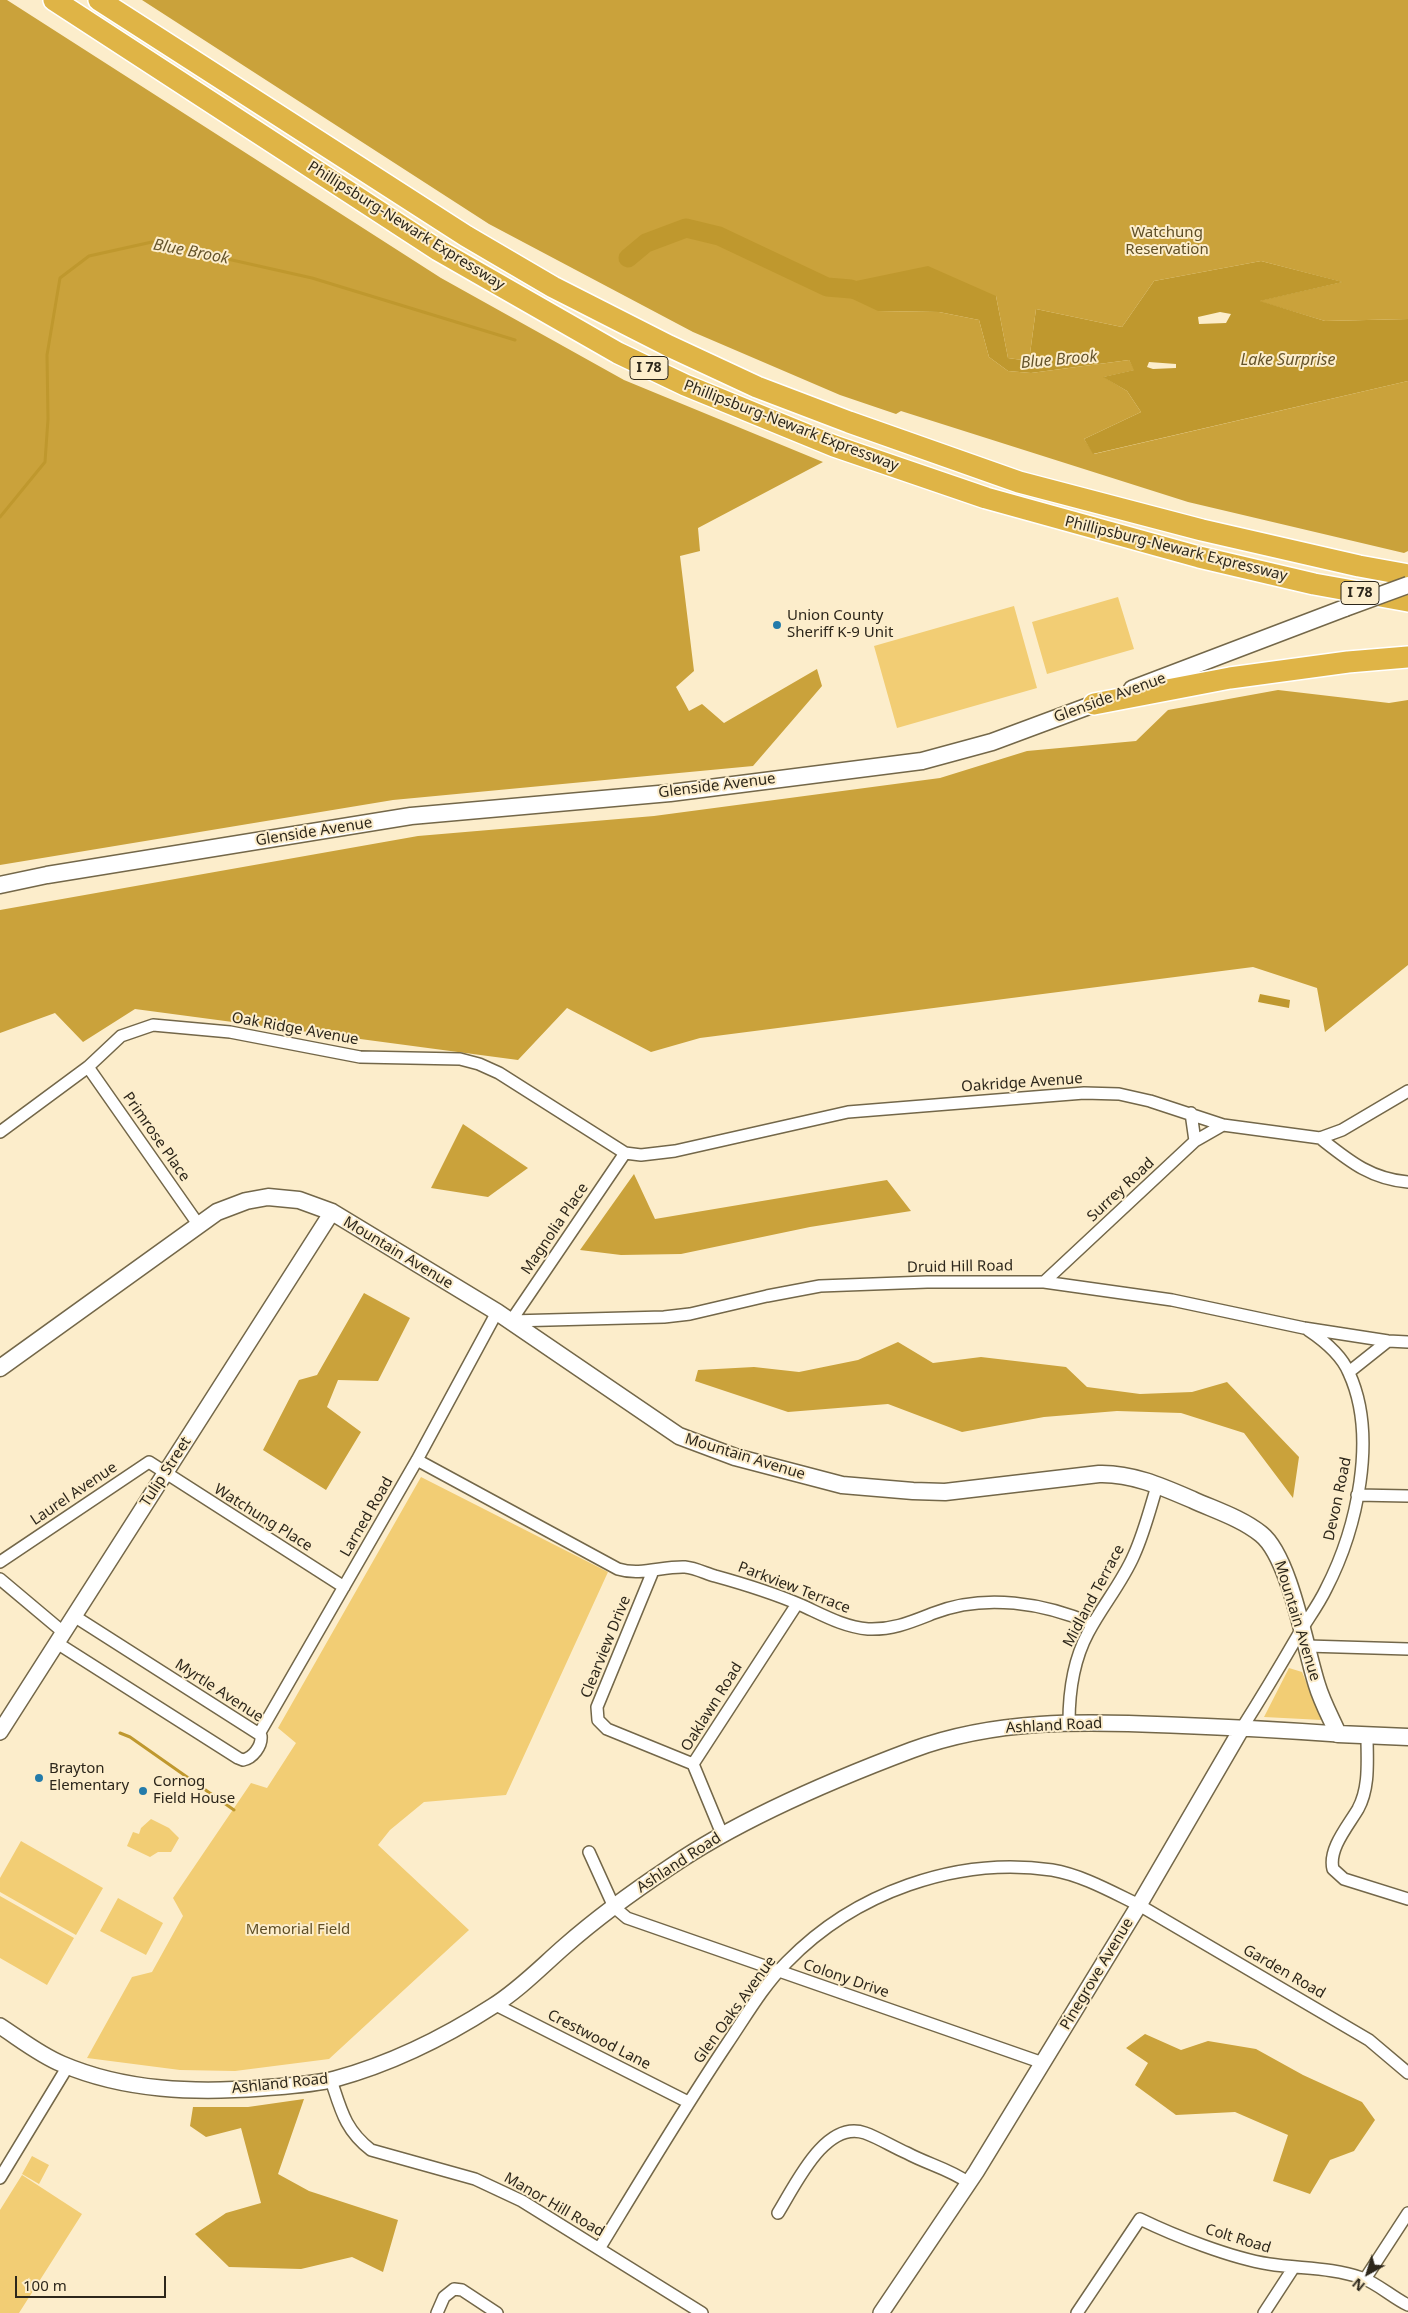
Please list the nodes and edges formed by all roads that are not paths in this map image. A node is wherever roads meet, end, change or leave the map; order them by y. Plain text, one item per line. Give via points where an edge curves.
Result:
1 (54, 0) edge
2 (99, 0) edge
3 (1408, 575) edge
4 (1408, 585) edge
5 (1408, 601) edge
6 (1408, 657) edge
7 (1094, 704) junction
8 (0, 885) edge
9 (88, 1068) junction
10 (1408, 1091) edge
11 (1191, 1113) junction
12 (1223, 1125) junction
13 (0, 1132) edge
14 (1320, 1138) junction
15 (1196, 1141) junction
16 (625, 1153) junction
17 (1408, 1182) edge
18 (332, 1212) junction
19 (198, 1224) junction
20 (1044, 1282) junction
21 (504, 1317) junction
22 (1304, 1328) junction
23 (1388, 1341) junction
24 (1408, 1342) edge
25 (0, 1368) edge
26 (1349, 1372) junction
27 (417, 1460) junction
28 (166, 1473) junction
29 (1157, 1486) junction
30 (1357, 1495) junction
31 (1408, 1496) edge
32 (0, 1562) edge
33 (653, 1571) junction
34 (0, 1579) edge
35 (344, 1586) junction
36 (797, 1604) junction
37 (74, 1616) junction
38 (1093, 1624) junction
39 (1302, 1628) junction
40 (60, 1638) junction
41 (1307, 1646) junction
42 (1408, 1649) edge
43 (1069, 1722) junction
44 (1242, 1728) junction
45 (0, 1732) edge
46 (259, 1734) junction
47 (1338, 1734) junction
48 (1367, 1736) junction
49 (1408, 1737) edge
50 (693, 1764) junction
51 (722, 1834) junction
52 (589, 1852) dead end
53 (1408, 1899) edge
54 (1139, 1905) junction
55 (614, 1907) junction
56 (779, 1971) junction
57 (496, 2005) junction
58 (0, 2026) edge
59 (1043, 2063) junction
60 (68, 2066) junction
61 (1408, 2073) edge
62 (331, 2080) junction
63 (688, 2102) junction
64 (0, 2178) edge
65 (969, 2182) junction
66 (1408, 2212) edge
67 (778, 2213) dead end
68 (599, 2249) junction
69 (1294, 2267) junction
70 (1365, 2279) junction
71 (1408, 2305) edge
72 (437, 2313) edge
73 (497, 2313) edge
74 (702, 2313) edge
75 (881, 2313) edge
76 (1077, 2313) edge
77 (1264, 2313) edge

1 - 5 highway, Phillipsburg-Newark Expressway / I 78 via 438,250 618,353 685,385 834,446 986,498 1199,557 1314,584
2 - 3 highway, Phillipsburg-Newark Expressway / I 78 via 466,236 571,296 757,387 1019,482 1202,530
4 - 7 main road, Glenside Avenue, bridge
6 - 7 highway via 1230,678
7 - 8 main road, Glenside Avenue via 992,742 922,760 670,793 411,816
9 - 13 street, Oak Ridge Avenue
9 - 16 street, Oak Ridge Avenue via 121,1036 153,1025 230,1032 360,1057 460,1059 499,1073
9 - 19 street, Primrose Place
10 - 14 street, Oakridge Avenue via 1342,1130
11 - 12 street, Oakridge Avenue
11 - 15 street
11 - 16 street, Oakridge Avenue via 1119,1094 1084,1093 848,1112 675,1151 641,1155
12 - 14 street, Oakridge Avenue
12 - 15 street, Surrey Road
14 - 17 street via 1364,1170 1390,1180
15 - 20 street, Surrey Road
16 - 21 street, Magnolia Place
18 - 19 main road, Mountain Avenue via 299,1200 268,1197 228,1207
18 - 21 main road, Mountain Avenue
18 - 28 street, Tulip Street
19 - 25 main road, Mountain Avenue
20 - 21 street, Druid Hill Road via 820,1286 664,1317
20 - 22 street, Druid Hill Road via 1172,1300
21 - 27 street, Larned Road
21 - 29 main road, Mountain Avenue via 679,1436 735,1457 808,1477 842,1485 946,1492 1098,1474 1133,1477
22 - 23 street, Druid Hill Road
22 - 26 street, Devon Road via 1334,1352
23 - 24 street, Druid Hill Road
23 - 26 street
26 - 30 street, Devon Road via 1362,1422 1363,1452
27 - 33 street, Parkview Terrace via 618,1569
27 - 35 street, Larned Road
28 - 32 street, Laurel Avenue via 149,1462
28 - 35 street, Watchung Place
28 - 37 street, Tulip Street
29 - 38 street, Midland Terrace via 1135,1554
29 - 39 main road, Mountain Avenue via 1237,1520 1261,1534 1276,1554
30 - 31 street
30 - 39 street, Devon Road via 1344,1548 1326,1589
33 - 36 street, Parkview Terrace via 686,1567 756,1587
33 - 50 street, Clearview Drive via 596,1707 598,1720 607,1730
34 - 40 street, Myrtle Avenue
35 - 46 street, Larned Road
36 - 38 street, Parkview Terrace via 843,1624 866,1628 901,1626 934,1613 984,1603 1044,1607
36 - 50 street, Oaklawn Road
37 - 40 street, Tulip Street
37 - 46 street, Myrtle Avenue
38 - 43 street, Midland Terrace via 1074,1668 1068,1703
39 - 41 main road, Mountain Avenue
39 - 44 street, Pinegrove Avenue
40 - 45 street, Tulip Street
40 - 46 street, Myrtle Avenue via 238,1758 251,1758 262,1740
41 - 42 street
41 - 47 main road, Mountain Avenue via 1317,1685
43 - 44 street, Ashland Road
43 - 51 street, Ashland Road via 988,1730 915,1749 796,1798
44 - 47 street, Ashland Road
44 - 54 street, Pinegrove Avenue
47 - 48 main road, Ashland Road
48 - 49 main road, Ashland Road
48 - 53 street via 1364,1793 1332,1858 1333,1870 1344,1880
50 - 51 street, Oaklawn Road
51 - 55 street, Ashland Road
52 - 55 street
54 - 56 street, Glen Oaks Avenue via 1053,1870 988,1868 956,1872 924,1879 864,1904 810,1940
54 - 59 street, Pinegrove Avenue
54 - 61 street, Garden Road via 1369,2040
55 - 56 street, Colony Drive via 627,1918
55 - 57 street, Ashland Road
56 - 59 street, Colony Drive
56 - 63 street, Glen Oaks Avenue
57 - 62 street, Ashland Road via 408,2052
57 - 63 street, Crestwood Lane
58 - 60 street, Ashland Road
59 - 65 street, Pinegrove Avenue
60 - 62 street, Ashland Road via 116,2081 183,2090 250,2089
60 - 64 street
62 - 68 street, Manor Hill Road via 344,2120 360,2142 371,2150 475,2179 522,2201
63 - 68 street, Glen Oaks Avenue
65 - 67 street via 864,2132 843,2133 829,2140 814,2157
65 - 75 street, Pinegrove Avenue
66 - 70 street
68 - 74 street, Manor Hill Road
69 - 70 street, Colt Road via 1342,2272
69 - 76 street, Colt Road via 1246,2259 1140,2219
69 - 77 street
70 - 71 street, Colt Road
72 - 73 street via 444,2297 454,2289 462,2290

